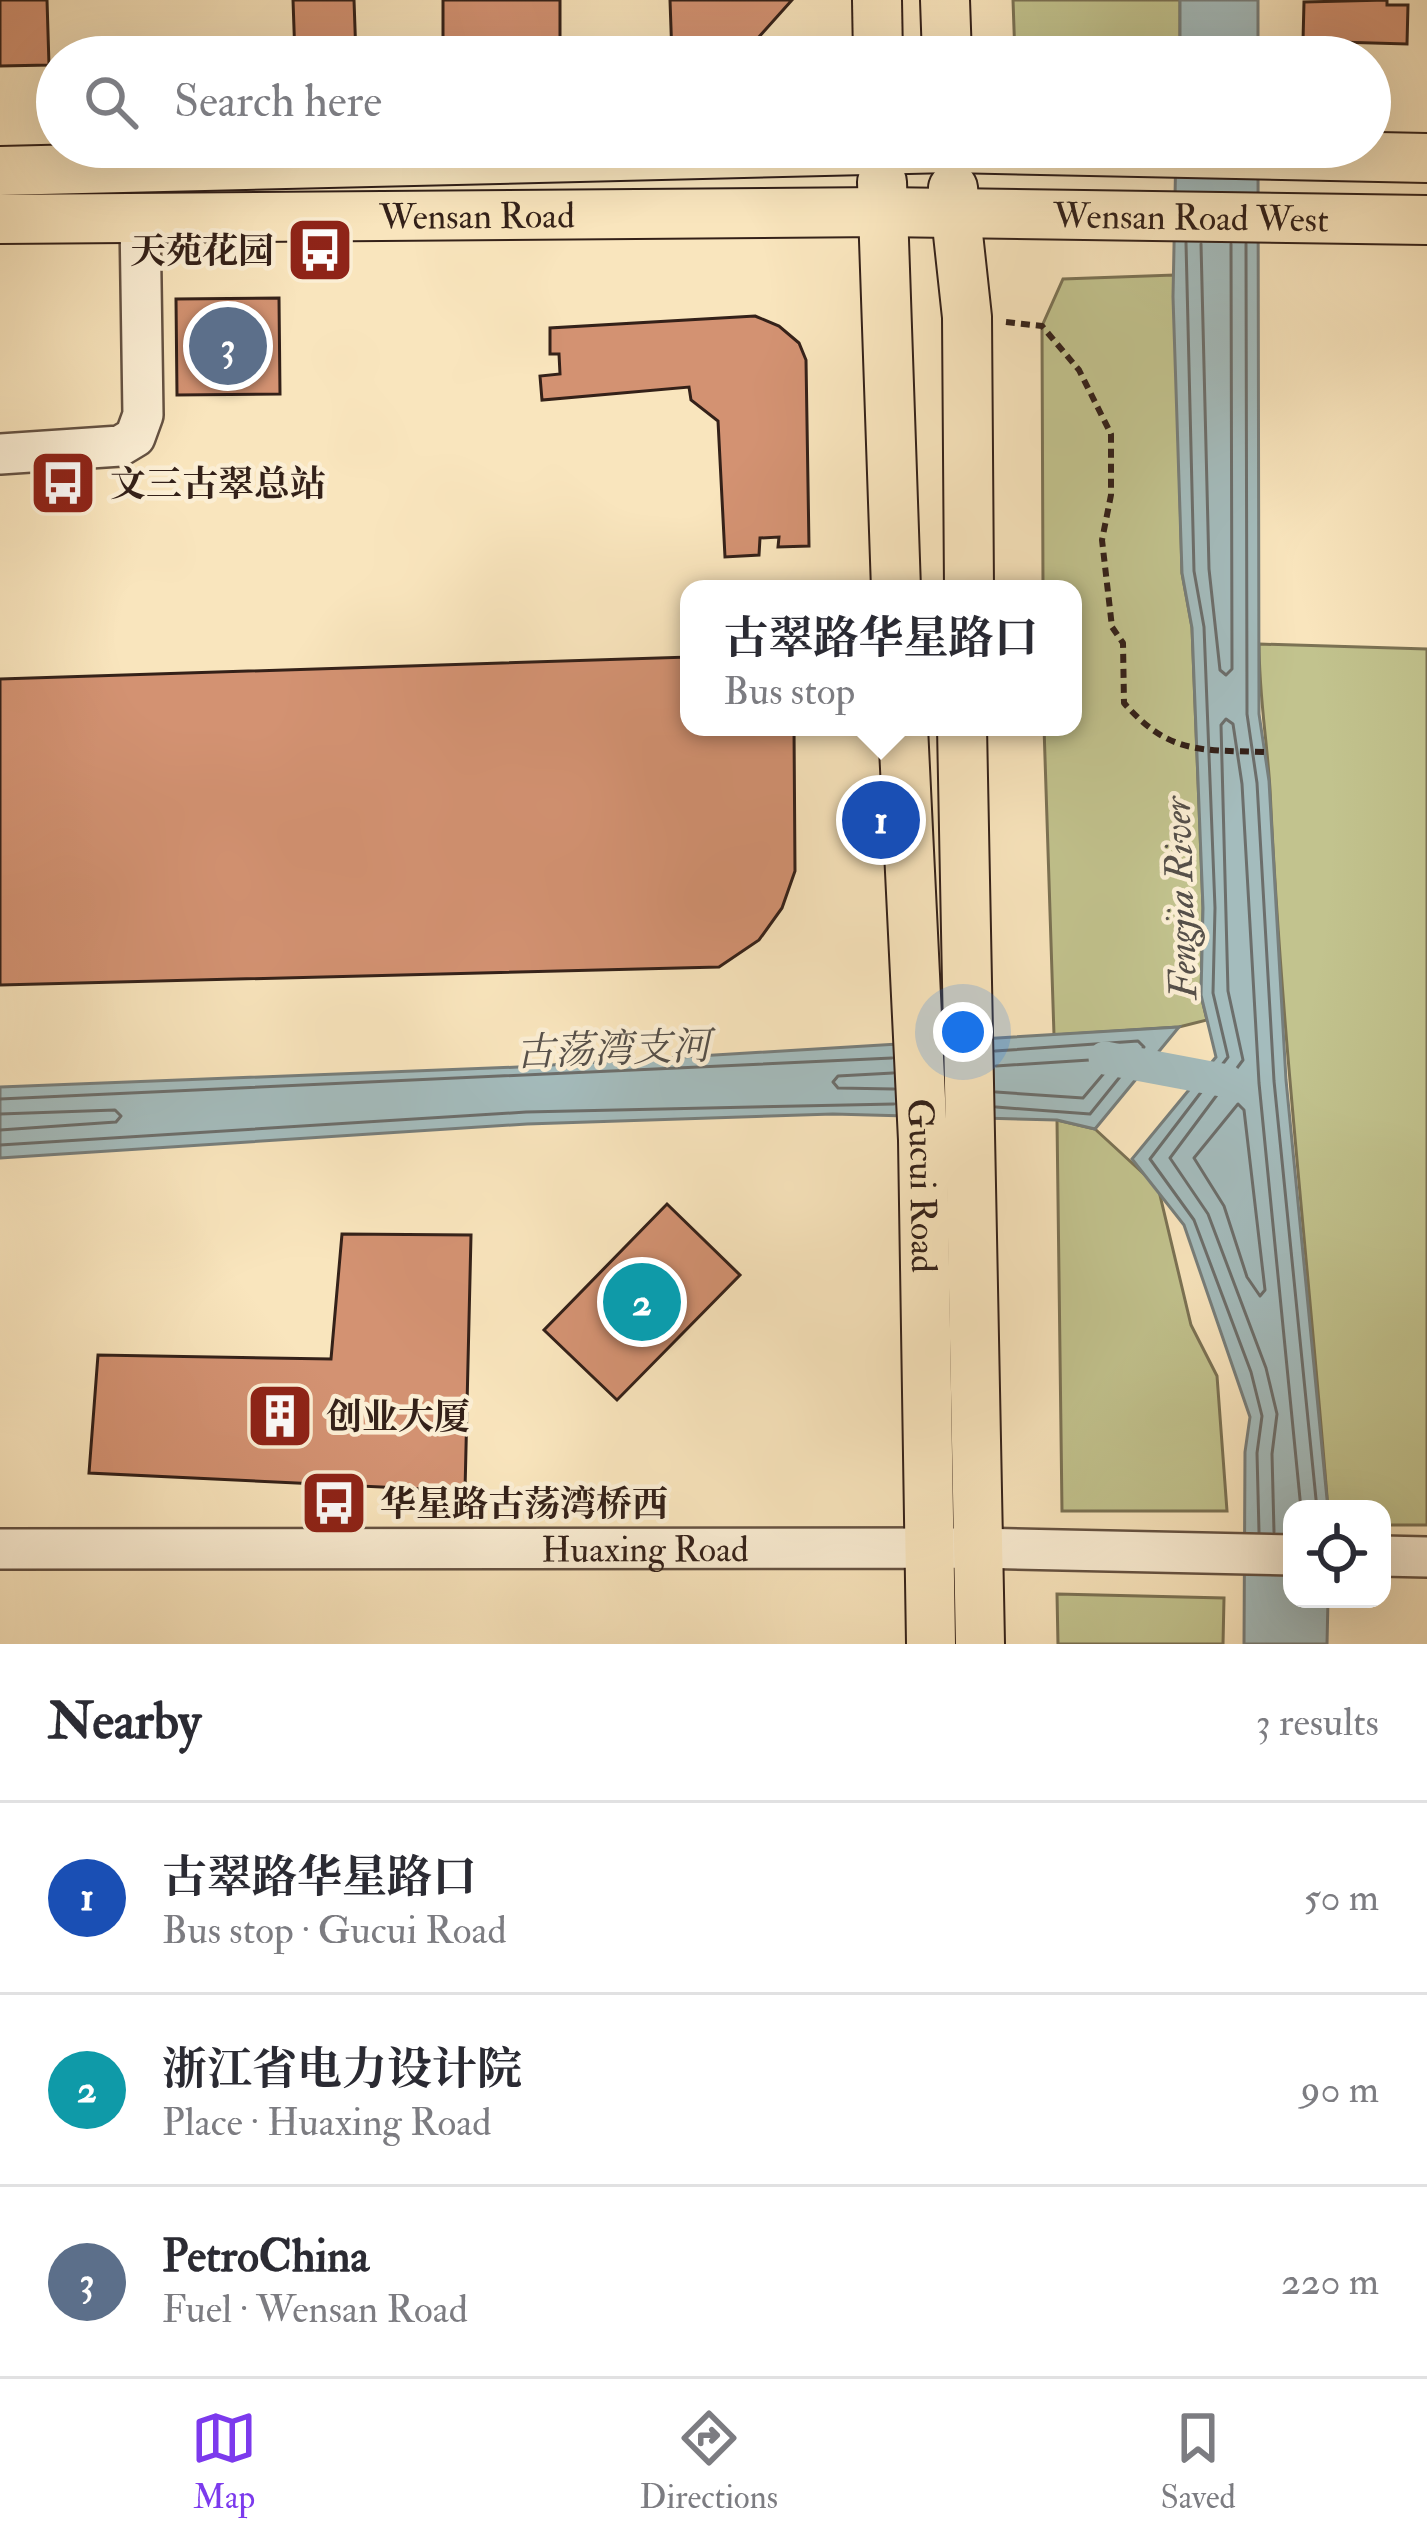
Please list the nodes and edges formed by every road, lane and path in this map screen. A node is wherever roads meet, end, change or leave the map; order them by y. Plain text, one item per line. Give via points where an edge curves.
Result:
1 (878, 0) edge
2 (945, 0) edge
3 (878, 36) edge
4 (946, 36) edge
5 (1391, 157) edge
6 (1427, 158) edge
7 (120, 168) edge
8 (881, 168) edge
9 (951, 168) edge
10 (0, 171) edge
11 (883, 212) junction
12 (955, 216) junction
13 (140, 218) junction
14 (0, 219) edge
15 (1427, 220) edge
16 (967, 316) junction
17 (0, 454) edge
18 (896, 580) edge
19 (969, 580) edge
20 (903, 736) edge
21 (962, 736) edge
22 (1264, 752) dead end
23 (946, 1136) junction
24 (976, 1548) junction
25 (0, 1549) edge
26 (928, 1551) junction
27 (1283, 1555) edge
28 (1391, 1556) edge
29 (1427, 1557) edge
30 (931, 1644) edge
31 (980, 1644) edge

1 - 3 main road
2 - 4 main road
5 - 6 main road, Wensan Road West
7 - 10 main road, Wensan Road West
8 - 11 main road
9 - 12 main road
11 - 12 main road, Wensan Road
11 - 13 main road, Wensan Road
11 - 18 main road
12 - 15 main road, Wensan Road West
12 - 16 main road
13 - 14 main road, Wensan Road
13 - 17 street via 143,416 135,437 120,446
16 - 19 main road
16 - 22 path via 1042,326 1079,370 1111,434 1102,540 1112,627 1123,643 1124,703 1153,736 1195,750
20 - 23 main road, Gucui Road via 919,1020
21 - 23 main road, Gucui Road via 968,1016
23 - 24 main road, Gucui Road
23 - 26 main road, Gucui Road
24 - 26 street, Huaxing Road
24 - 27 street, Huaxing Road
24 - 31 main road, Gucui Road
25 - 26 street, Huaxing Road
26 - 30 main road, Gucui Road
28 - 29 street

